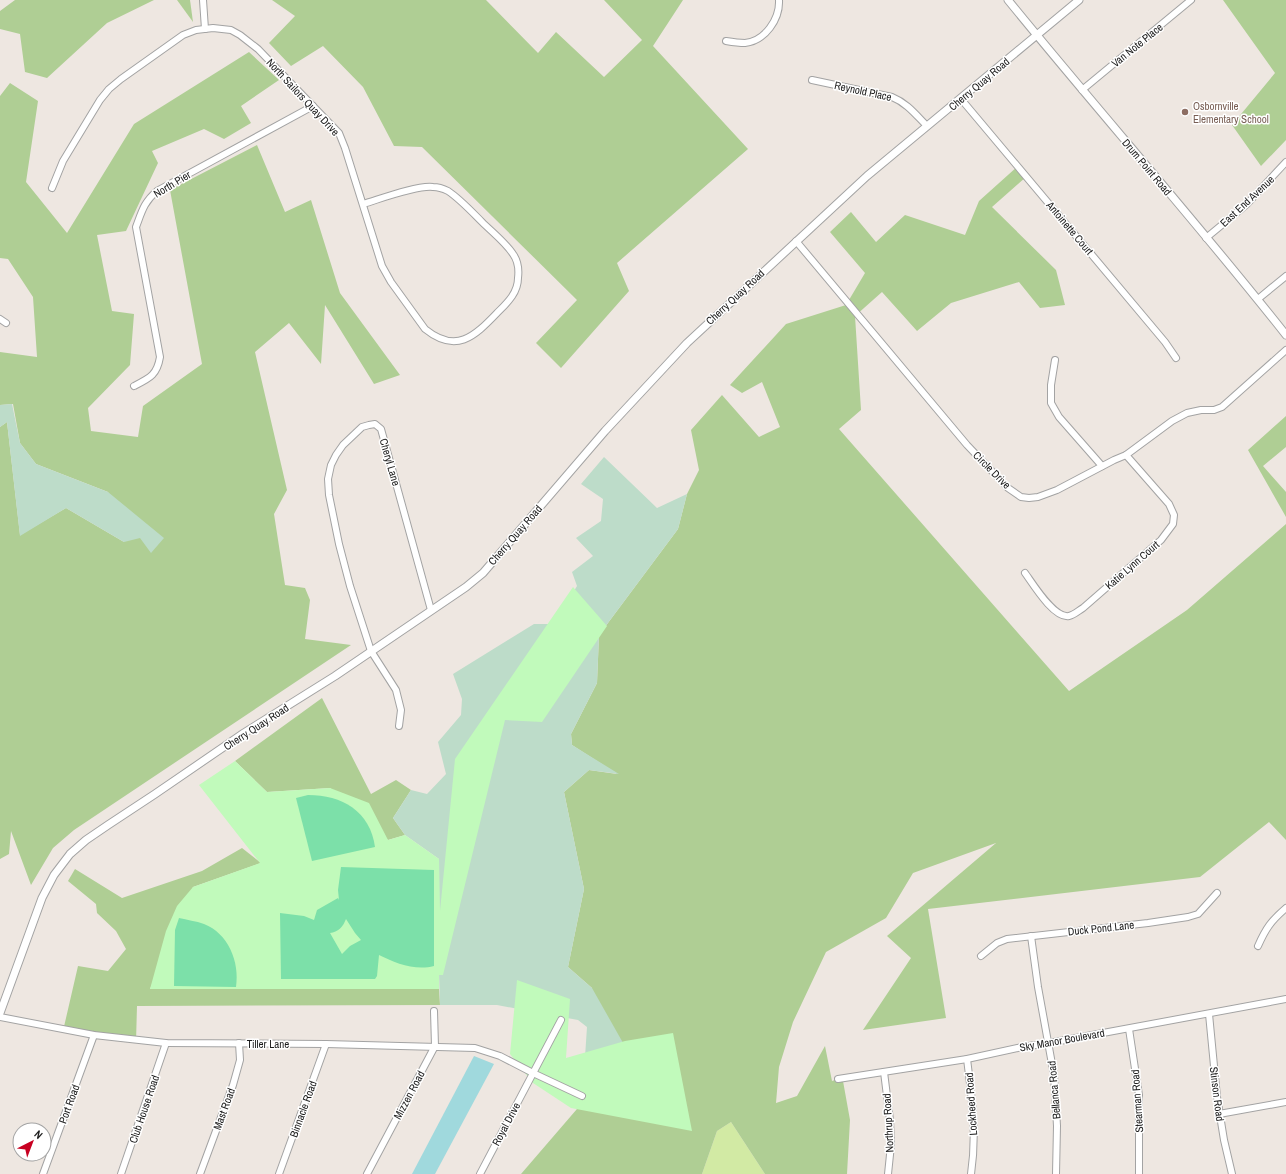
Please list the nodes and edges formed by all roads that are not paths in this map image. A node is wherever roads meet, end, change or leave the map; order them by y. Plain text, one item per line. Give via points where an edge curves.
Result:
1 (203, 0) edge
2 (779, 0) edge
3 (1008, 0) edge
4 (1079, 0) edge
5 (1191, 0) edge
6 (205, 29) junction
7 (1037, 36) junction
8 (726, 41) dead end
9 (812, 80) dead end
10 (1082, 90) junction
11 (961, 99) junction
12 (313, 106) junction
13 (927, 126) junction
14 (1286, 162) edge
15 (52, 188) dead end
16 (363, 204) junction
17 (1206, 238) junction
18 (796, 241) junction
19 (1286, 276) edge
20 (1258, 299) junction
21 (1286, 335) edge
22 (1286, 350) edge
23 (1176, 358) dead end
24 (1055, 360) dead end
25 (134, 386) dead end
26 (1126, 455) junction
27 (1102, 466) junction
28 (1025, 573) dead end
29 (431, 610) junction
30 (370, 651) junction
31 (399, 726) dead end
32 (1218, 893) dead end
33 (1286, 908) edge
34 (1031, 936) junction
35 (1258, 946) dead end
36 (981, 956) dead end
37 (1286, 999) edge
38 (434, 1011) dead end
39 (0, 1013) edge
40 (1209, 1014) junction
41 (0, 1017) edge
42 (561, 1020) dead end
43 (1129, 1029) junction
44 (94, 1034) junction
45 (166, 1043) junction
46 (239, 1043) junction
47 (1049, 1043) junction
48 (326, 1044) junction
49 (435, 1046) junction
50 (967, 1059) junction
51 (884, 1072) junction
52 (533, 1073) junction
53 (838, 1079) dead end
54 (582, 1096) dead end
55 (1286, 1102) edge
56 (1219, 1114) junction
57 (43, 1174) edge
58 (121, 1174) edge
59 (200, 1174) edge
60 (280, 1174) edge
61 (367, 1174) edge
62 (480, 1174) edge
63 (888, 1174) edge
64 (971, 1174) edge
65 (1056, 1174) edge
66 (1139, 1174) edge
67 (1232, 1174) edge

1 - 6 street
2 - 8 street via 771,27 758,39 745,43
3 - 7 street, Drum Point Road
4 - 7 street, Cherry Quay Road
5 - 10 street, Van Note Place
6 - 12 street, North Sailors Quay Drive via 231,30 240,34
6 - 15 street, North Sailors Quay Drive via 183,35 109,90 100,100 63,161
7 - 10 street, Drum Point Road
7 - 11 street, Cherry Quay Road
9 - 13 street, Reynold Place via 892,97 906,105
10 - 17 street, Drum Point Road
11 - 13 street, Cherry Quay Road
11 - 23 street, Antoinette Court
12 - 16 street, North Sailors Quay Drive via 339,132
12 - 25 street, North Pier via 157,191 148,199 136,227 160,357 158,367 151,377
13 - 18 street, Cherry Quay Road via 867,176
14 - 17 street, East End Avenue via 1246,205
16 - 16 street, North Sailors Quay Drive via 419,188 433,187 446,190 514,255 518,266 518,279 509,300 471,337 449,341 431,334 391,282 382,266
17 - 20 street, Drum Point Road
18 - 27 street, Circle Drive via 966,445 1008,488 1021,497 1038,497
18 - 29 street, Cherry Quay Road via 681,348 605,431 483,573
19 - 20 street
20 - 21 street, Drum Point Road
22 - 26 street, Circle Drive via 1222,407 1187,413
24 - 27 street via 1051,403
26 - 27 street, Circle Drive
26 - 28 street, Katie Lynn Court via 1169,504 1174,515 1172,524 1161,540 1082,608 1068,616 1055,612
29 - 30 street, Cherry Quay Road
29 - 30 street, Cheryl Lane via 381,428 376,424 369,425 343,445 331,465 328,478 329,495 343,558
30 - 31 street via 396,690 401,710
30 - 39 street, Cherry Quay Road via 108,825 70,854 54,875 42,898
32 - 34 street, Duck Pond Lane via 1198,914 1148,923
33 - 35 street via 1269,924
34 - 36 street, Duck Pond Lane via 997,943
34 - 47 street, Bellanca Road
37 - 40 street, Sky Manor Boulevard
38 - 49 street, Mizzen Road
40 - 43 street, Sky Manor Boulevard
40 - 56 street, Stinson Road
41 - 44 street, Tiller Lane
42 - 52 street
43 - 47 street, Sky Manor Boulevard
43 - 66 street, Stearman Road via 1139,1095
44 - 45 street, Tiller Lane
44 - 57 street, Port Road
45 - 46 street, Tiller Lane
45 - 58 street, Club House Road
46 - 48 street, Tiller Lane
46 - 59 street, Mast Road via 240,1060 233,1085
47 - 50 street, Sky Manor Boulevard
47 - 65 street, Bellanca Road via 1057,1126
48 - 49 street, Tiller Lane
48 - 60 street, Binnacle Road
49 - 52 street, Tiller Lane via 475,1048 500,1056
49 - 61 street, Mizzen Road
50 - 51 street, Sky Manor Boulevard
50 - 64 street, Lockheed Road via 974,1114 974,1157
51 - 53 street, Sky Manor Boulevard
51 - 63 street, Northrup Road via 891,1145
52 - 54 street, Tiller Lane
52 - 62 street, Royal Drive
55 - 56 street
56 - 67 street, Stinson Road

